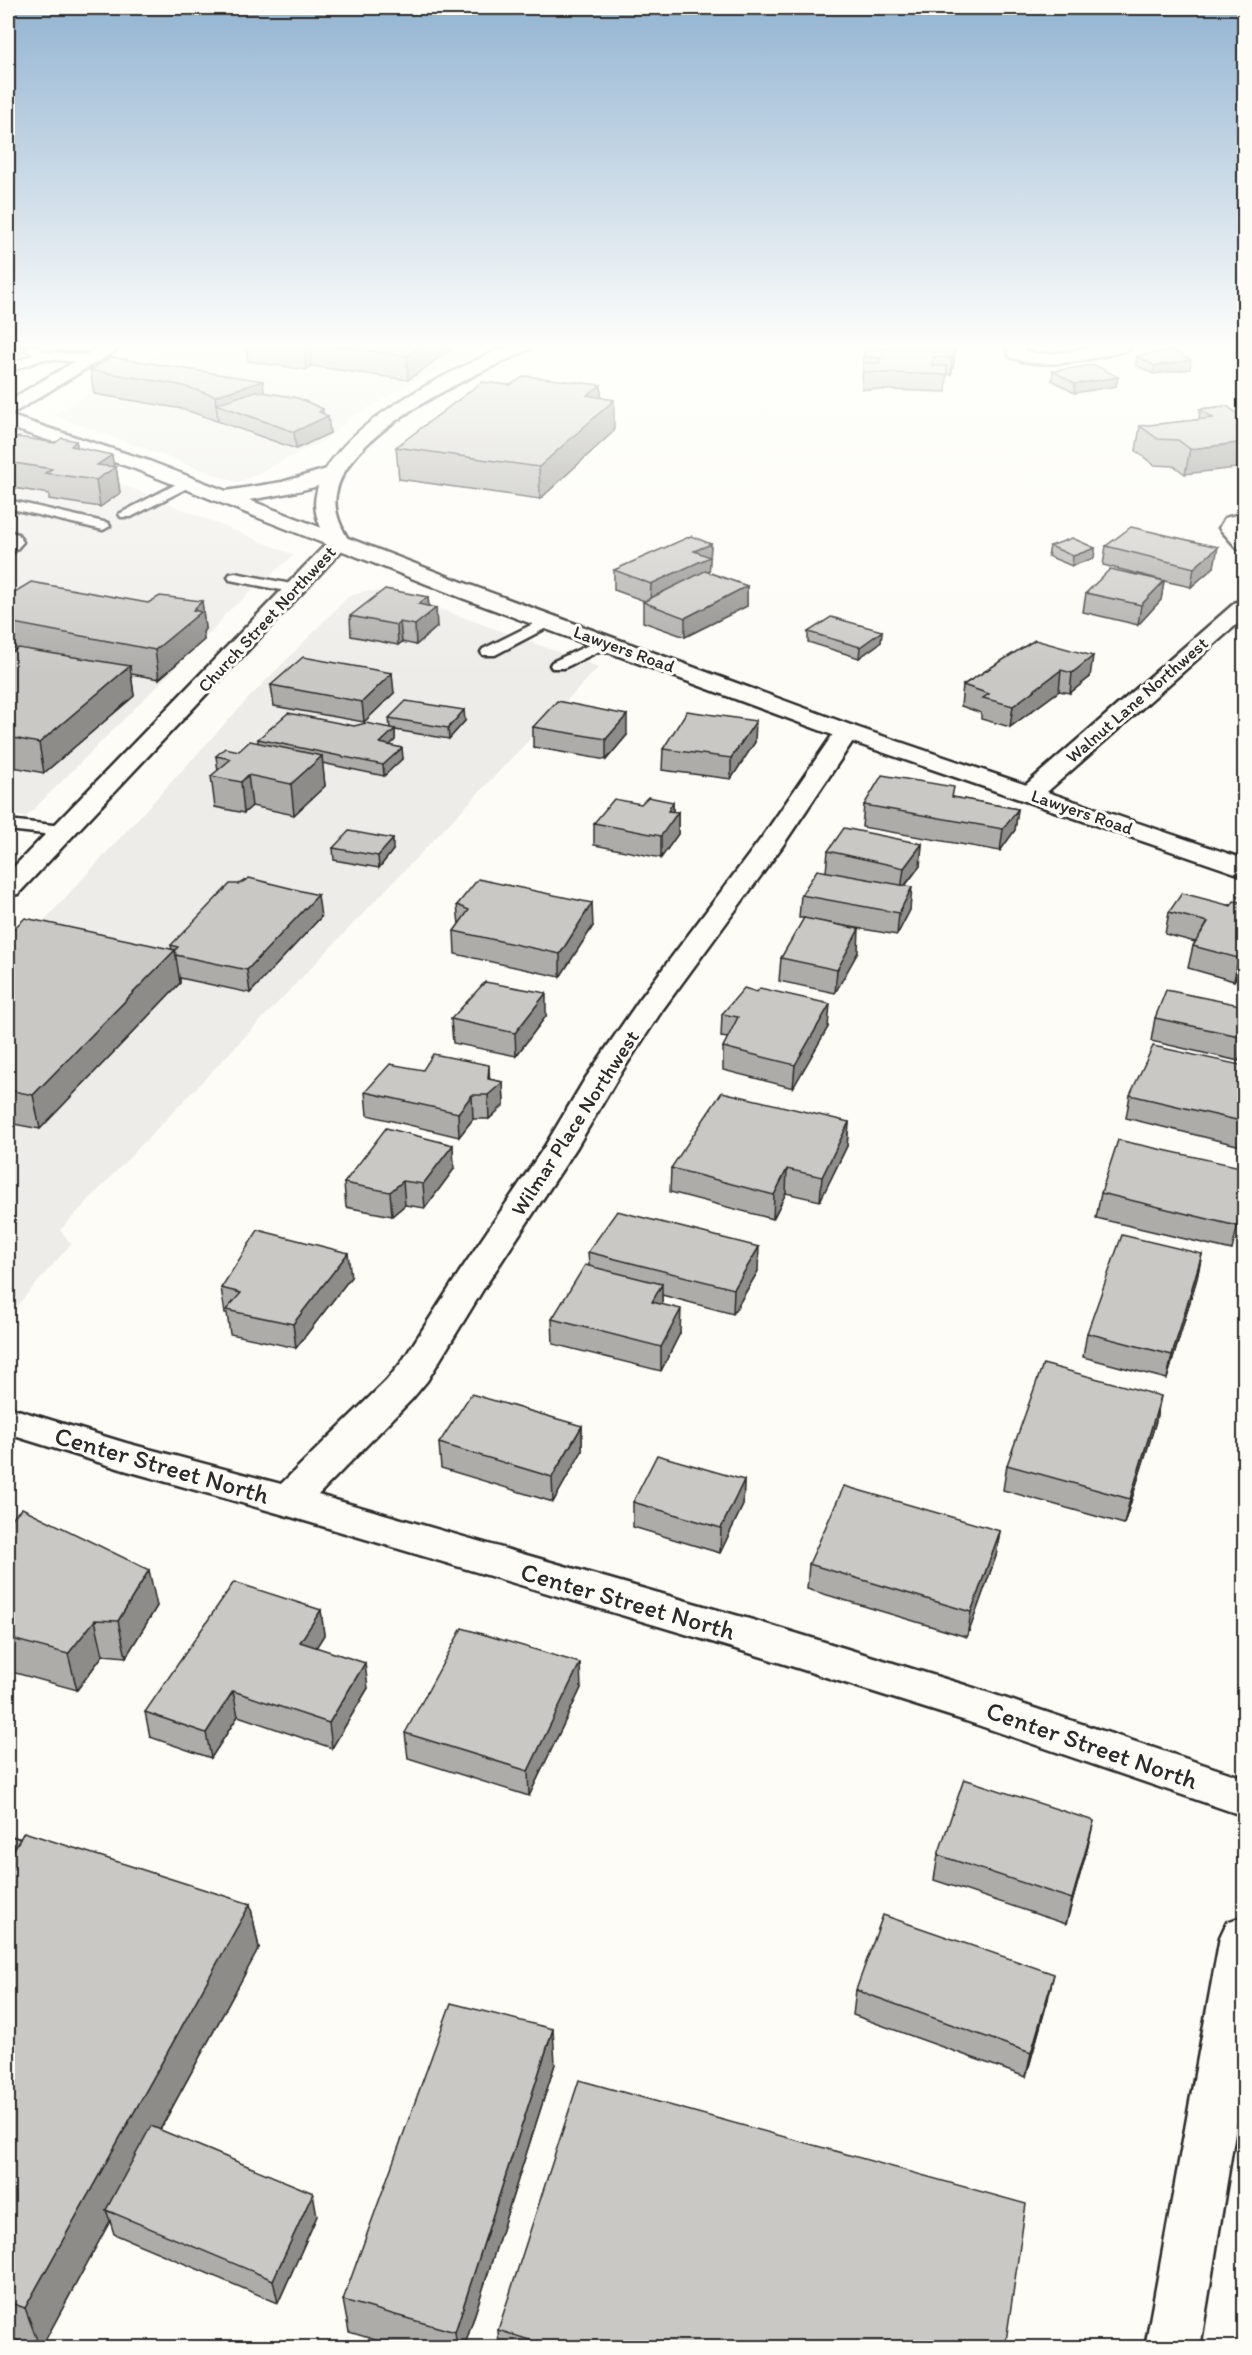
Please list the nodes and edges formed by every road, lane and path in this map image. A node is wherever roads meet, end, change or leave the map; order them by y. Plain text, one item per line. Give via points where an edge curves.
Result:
1 (111, 456) edge
2 (347, 456) edge
3 (334, 473) junction
4 (186, 483) junction
5 (220, 496) junction
6 (8, 504) edge
7 (126, 514) dead end
8 (1245, 519) edge
9 (103, 526) dead end
10 (8, 535) edge
11 (339, 542) junction
12 (1245, 544) edge
13 (8, 550) edge
14 (235, 577) dead end
15 (296, 589) junction
16 (1245, 607) edge
17 (549, 621) junction
18 (606, 642) junction
19 (489, 652) dead end
20 (558, 665) dead end
21 (847, 732) junction
22 (1030, 794) junction
23 (8, 825) edge
24 (62, 831) junction
25 (1245, 868) edge
26 (8, 888) edge
27 (8, 1420) edge
28 (288, 1500) junction
29 (1245, 1797) edge
30 (1245, 1937) edge
31 (1172, 2348) edge

1 - 4 street, Lawyers Road
2 - 3 street, Church Street Northwest
3 - 5 street via 276,491
3 - 11 street, Church Street Northwest via 326,493 326,514
4 - 5 street, Lawyers Road
4 - 7 lane
5 - 11 street, Lawyers Road
6 - 9 lane
8 - 12 street via 1232,522 1229,528
10 - 13 lane via 16,542
11 - 15 street, Church Street Northwest
11 - 17 street, Lawyers Road
14 - 15 lane
15 - 24 street, Church Street Northwest
16 - 22 street, Walnut Lane Northwest
17 - 18 street, Lawyers Road
17 - 19 lane
18 - 20 lane
18 - 21 street, Lawyers Road
21 - 22 street, Lawyers Road
21 - 28 street, Wilmar Place Northwest via 772,842 651,1005 414,1372
22 - 25 street, Lawyers Road
23 - 24 lane
24 - 26 street, Church Street Northwest
27 - 28 street, Center Street North
28 - 29 street, Center Street North via 979,1707
30 - 31 street

